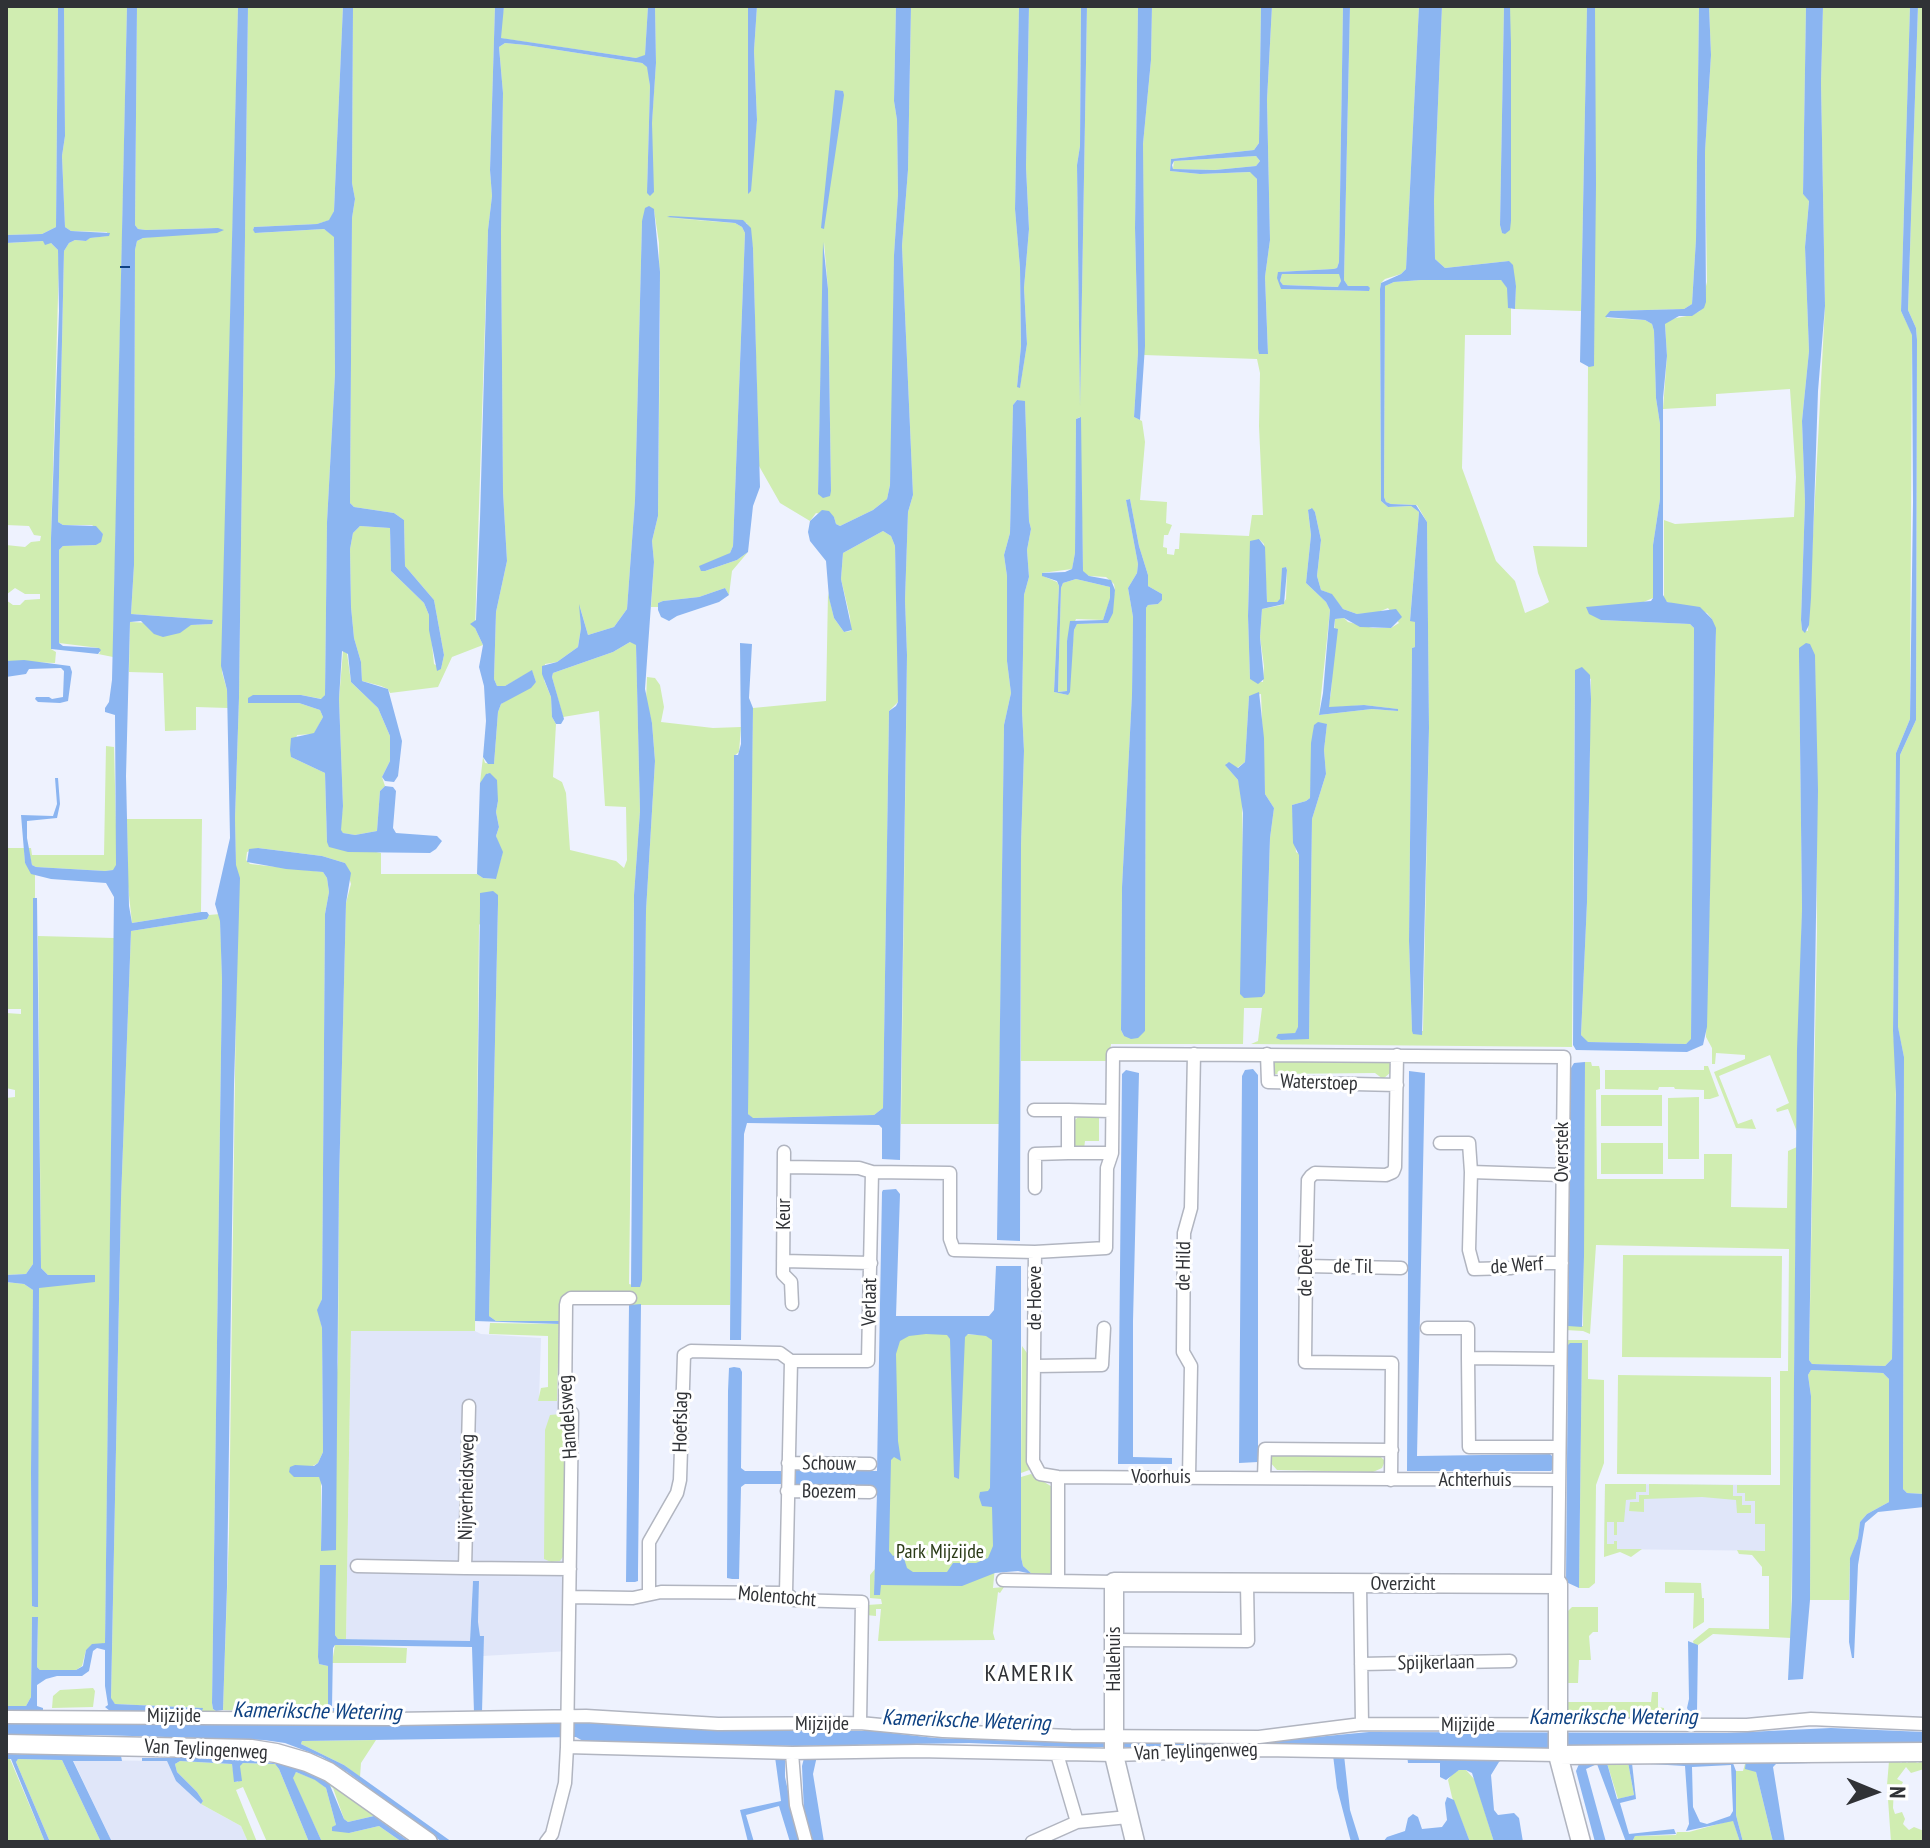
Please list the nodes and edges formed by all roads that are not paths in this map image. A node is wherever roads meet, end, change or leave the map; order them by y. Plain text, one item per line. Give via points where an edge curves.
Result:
1 (1194, 1054) junction
2 (1267, 1054) junction
3 (1397, 1055) junction
4 (1397, 1085) junction
5 (1034, 1110) dead end
6 (1068, 1110) junction
7 (1112, 1111) junction
8 (1440, 1143) dead end
9 (784, 1152) dead end
10 (1068, 1153) junction
11 (1112, 1153) junction
12 (784, 1167) junction
13 (872, 1172) junction
14 (1471, 1172) junction
15 (1562, 1175) junction
16 (1035, 1188) dead end
17 (1035, 1252) junction
18 (783, 1261) junction
19 (871, 1263) junction
20 (1562, 1263) junction
21 (1306, 1266) junction
22 (1401, 1268) dead end
23 (630, 1298) dead end
24 (792, 1304) dead end
25 (1104, 1328) dead end
26 (1427, 1328) dead end
27 (1468, 1358) junction
28 (1560, 1359) junction
29 (791, 1361) junction
30 (1035, 1366) junction
31 (469, 1406) dead end
32 (1559, 1447) junction
33 (1392, 1450) junction
34 (788, 1463) junction
35 (870, 1464) dead end
36 (1058, 1477) junction
37 (1189, 1477) junction
38 (1264, 1477) junction
39 (1391, 1480) junction
40 (1559, 1480) junction
41 (787, 1491) junction
42 (870, 1492) dead end
43 (357, 1566) dead end
44 (465, 1568) junction
45 (570, 1569) junction
46 (1003, 1580) dead end
47 (1058, 1581) junction
48 (1114, 1582) junction
49 (1247, 1584) junction
50 (1360, 1584) junction
51 (1558, 1584) junction
52 (786, 1593) junction
53 (649, 1594) junction
54 (570, 1597) junction
55 (1114, 1640) junction
56 (1510, 1661) dead end
57 (1361, 1664) junction
58 (6, 1717) edge
59 (567, 1720) junction
60 (860, 1723) junction
61 (1362, 1724) junction
62 (1924, 1724) edge
63 (1557, 1727) junction
64 (567, 1743) junction
65 (6, 1744) edge
66 (1113, 1745) junction
67 (1924, 1752) edge
68 (792, 1753) junction
69 (1558, 1753) junction
70 (1057, 1754) junction
71 (1128, 1817) junction
72 (1077, 1822) junction
73 (428, 1842) edge
74 (546, 1842) edge
75 (806, 1842) edge
76 (1032, 1842) edge
77 (1135, 1842) edge
78 (1581, 1842) edge

1 - 2 street, Overstek
1 - 7 street, Overstek via 1113,1054
1 - 37 street, de Hild via 1191,1208 1184,1233 1183,1352 1191,1366
2 - 3 street, Overstek
2 - 4 street, Waterstoep via 1268,1082
3 - 4 street, de Deel
3 - 15 street, Overstek via 1564,1057
4 - 21 street, de Deel via 1393,1172 1315,1173 1308,1180
5 - 6 street
6 - 7 street
6 - 10 street
7 - 11 street, de Hoeve
8 - 14 street, de Werf via 1469,1143
9 - 12 street, Keur
10 - 11 street
10 - 16 street via 1035,1154
11 - 17 street, de Hoeve via 1107,1168 1106,1248
12 - 13 street
12 - 18 street, Keur
13 - 17 street via 950,1173 954,1250
13 - 19 street, Verlaat
14 - 15 street
14 - 20 street, de Werf via 1469,1250 1474,1269
15 - 20 street, Overstek
17 - 30 street, de Hoeve
18 - 19 street
18 - 24 street, Keur
19 - 29 street, Verlaat via 868,1361
20 - 28 street, Overstek
21 - 22 street, de Til
21 - 33 street, de Deel via 1305,1362 1392,1363
23 - 45 street, Handelsweg via 567,1301
25 - 30 street via 1102,1365
26 - 27 street via 1468,1328
27 - 28 street
27 - 32 street via 1469,1447
28 - 32 street, Overstek
29 - 34 street
29 - 53 street, Hoefslag via 780,1353 684,1355 680,1480 649,1542
30 - 36 street, de Hoeve via 1033,1461 1040,1474
31 - 44 street, Nijverheidsweg
32 - 40 street, Overstek
33 - 38 street via 1265,1449
33 - 39 street, de Deel
34 - 35 street, Schouw
34 - 41 street
36 - 37 street, Voorhuis
36 - 47 street
37 - 38 street, Voorhuis
38 - 39 street, Voorhuis
39 - 40 street, Achterhuis
40 - 51 street, Overstek
41 - 42 street, Boezem
41 - 52 street
43 - 44 street, Nijverheidsweg
44 - 45 street, Nijverheidsweg
45 - 54 street, Handelsweg
46 - 47 street
47 - 48 street, Overzicht
48 - 49 street, Overzicht
48 - 55 street, Hallehuis
49 - 50 street, Overzicht
49 - 55 street via 1248,1641
50 - 51 street, Overzicht
50 - 57 street
51 - 63 street, Overstek
52 - 53 street, Molentocht
52 - 60 street, Molentocht via 794,1600 862,1602
53 - 54 street, Molentocht
54 - 59 street
55 - 66 street, Hallehuis
56 - 57 street, Spijkerlaan
57 - 61 street
58 - 59 street, Mijzijde
59 - 60 street, Mijzijde via 586,1716 718,1724
59 - 64 street
60 - 66 street, Mijzijde
61 - 63 street, Mijzijde
61 - 66 street, Mijzijde via 1259,1737
62 - 63 street, Mijzijde via 1811,1719
63 - 69 street, Overstek
64 - 68 street, Van Teylingenweg
64 - 74 street via 565,1783
65 - 73 street, Van Teylingenweg via 276,1753 329,1772
66 - 69 street, Van Teylingenweg
66 - 70 street, Van Teylingenweg
66 - 71 street, Hallehuis
67 - 69 street, Van Teylingenweg
68 - 70 street, Van Teylingenweg
68 - 75 street via 796,1805
69 - 78 street, Overstek
70 - 72 street
71 - 72 street
71 - 77 street, Hallehuis
72 - 76 street

